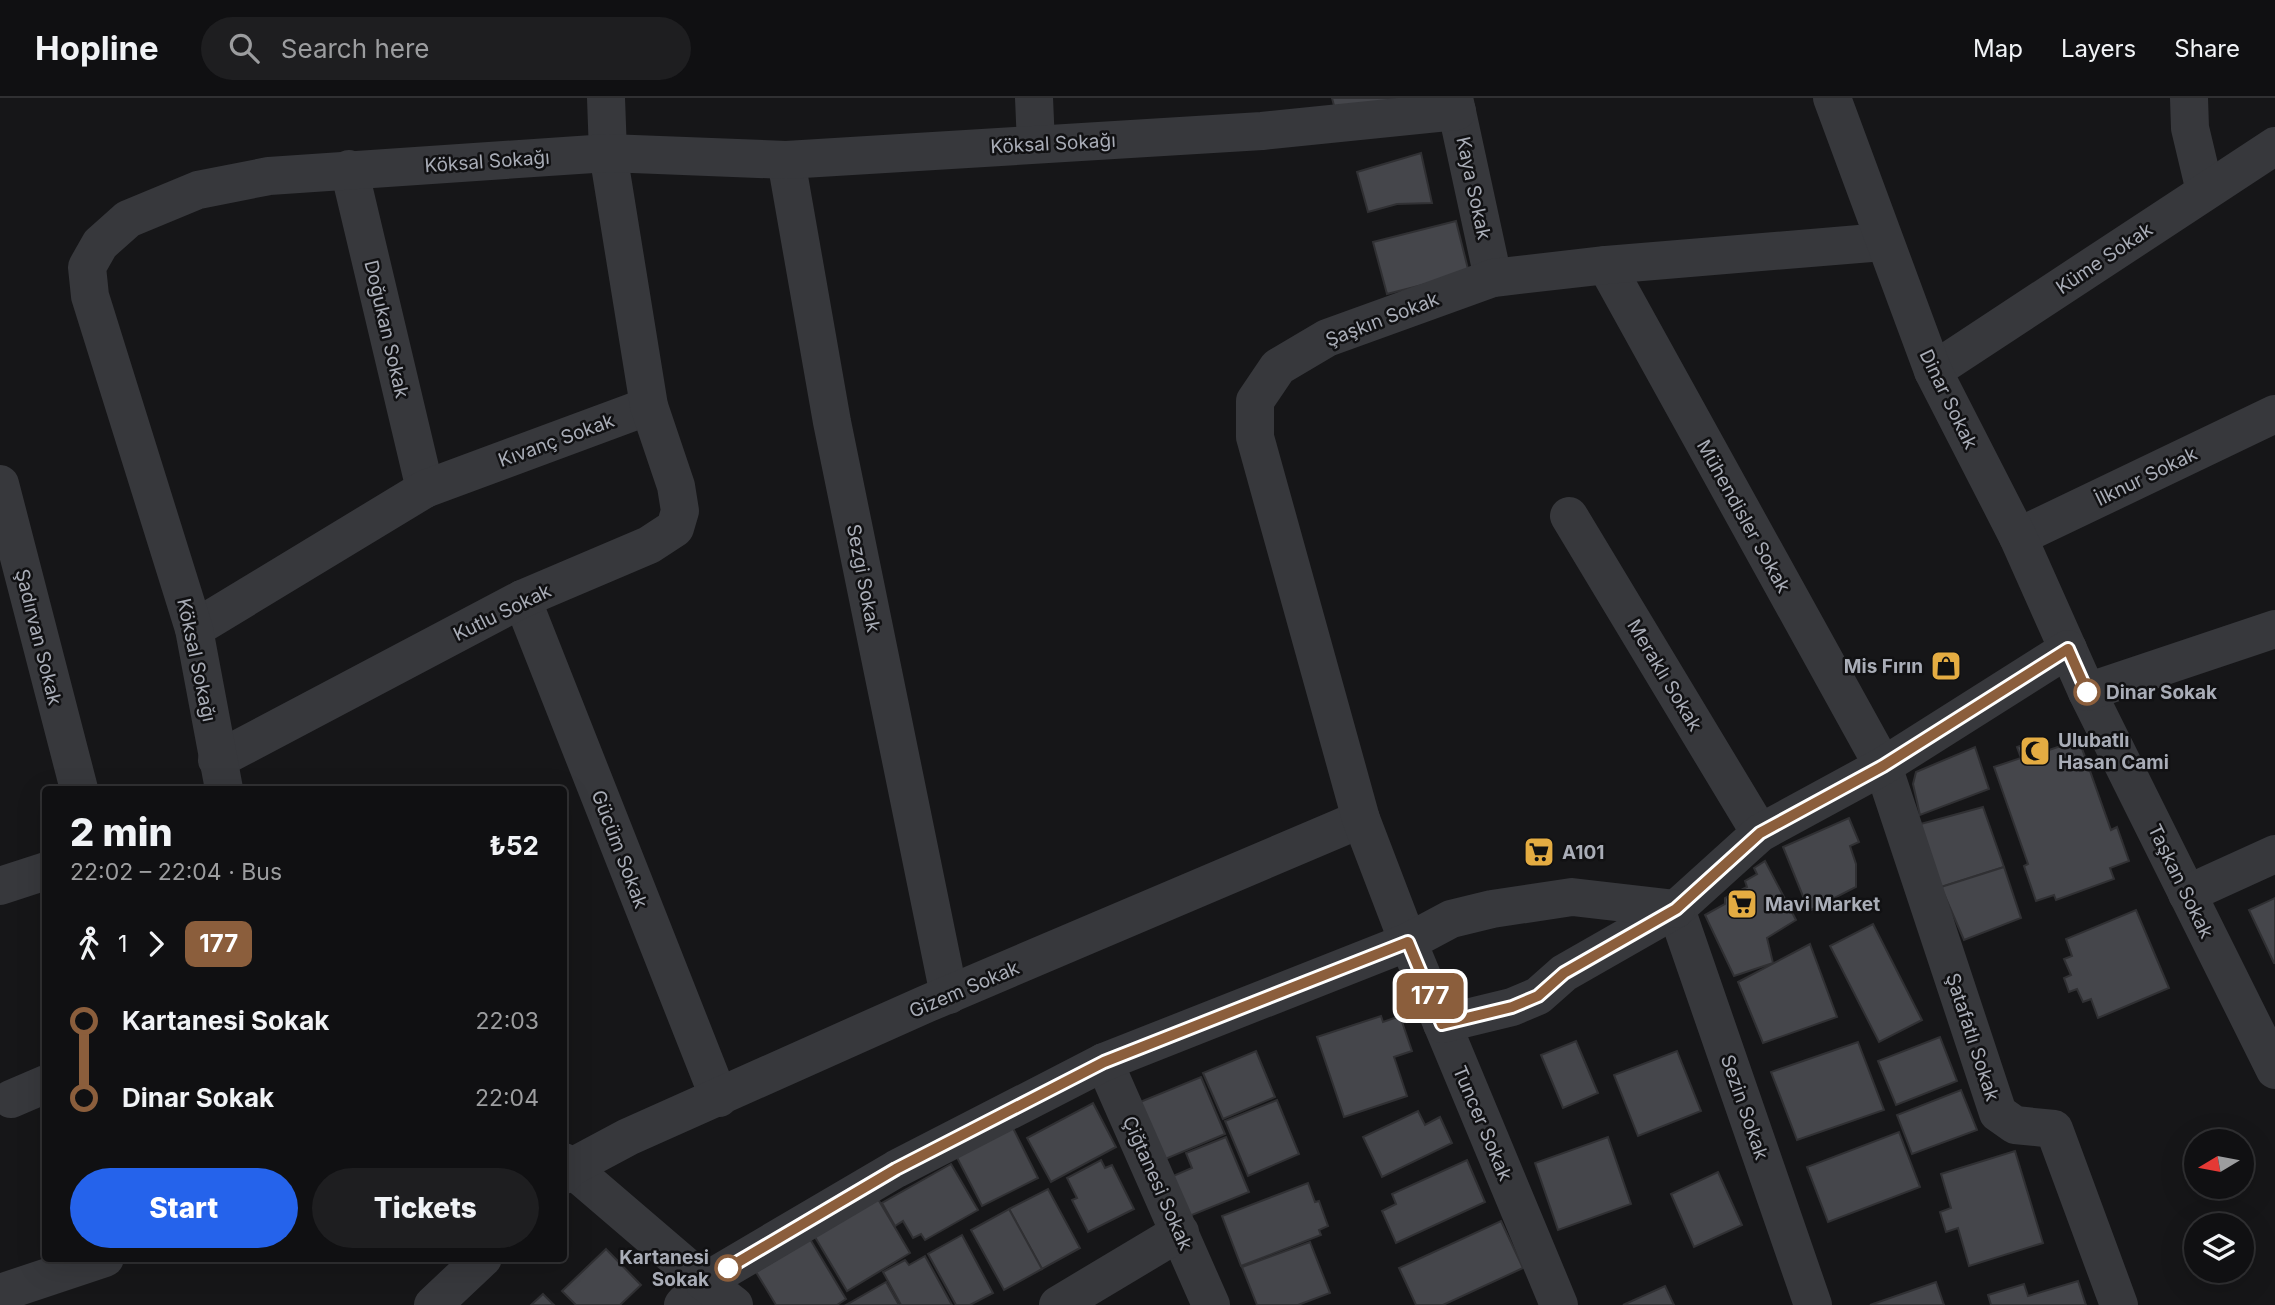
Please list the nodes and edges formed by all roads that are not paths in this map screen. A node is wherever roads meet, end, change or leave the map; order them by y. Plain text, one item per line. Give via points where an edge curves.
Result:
1 (606, 98) edge
2 (1034, 98) edge
3 (1832, 98) edge
4 (2189, 98) edge
5 (1456, 105) edge
6 (1035, 144) junction
7 (2275, 146) edge
8 (608, 153) junction
9 (786, 160) junction
10 (349, 169) junction
11 (2205, 191) junction
12 (1883, 242) junction
13 (1606, 265) junction
14 (1493, 278) junction
15 (1933, 371) junction
16 (649, 405) junction
17 (2275, 414) edge
18 (0, 484) edge
19 (425, 489) junction
20 (1569, 516) dead end
21 (2018, 537) junction
22 (522, 599) junction
23 (194, 629) junction
24 (2275, 629) edge
25 (2068, 649) junction
26 (2087, 692) junction
27 (1883, 766) junction
28 (221, 775) edge
29 (78, 786) edge
30 (1361, 819) junction
31 (1760, 833) junction
32 (2275, 854) edge
33 (42, 872) edge
34 (0, 886) edge
35 (2187, 894) junction
36 (1676, 909) junction
37 (1408, 942) junction
38 (949, 995) junction
39 (1442, 1024) junction
40 (1104, 1062) junction
41 (2275, 1070) edge
42 (42, 1086) edge
43 (719, 1098) junction
44 (11, 1099) dead end
45 (567, 1168) edge
46 (567, 1169) edge
47 (1180, 1232) junction
48 (92, 1262) edge
49 (480, 1262) edge
50 (0, 1293) edge
51 (694, 1293) edge
52 (432, 1305) edge
53 (734, 1305) edge
54 (1058, 1305) edge
55 (1211, 1305) edge
56 (1559, 1305) edge
57 (1813, 1305) edge
58 (2119, 1305) edge

1 - 8 street
2 - 6 street
3 - 12 street, Dinar Sokak
4 - 11 street via 2190,128
5 - 6 street, Köksal Sokağı via 1262,131
5 - 14 street, Kaya Sokak
6 - 9 street, Köksal Sokağı
7 - 11 street, Küme Sokak
8 - 9 street, Köksal Sokağı
8 - 10 street, Köksal Sokağı
8 - 16 street
9 - 38 street, Sezgi Sokak via 832,422
10 - 19 street, Doğukan Sokak
10 - 23 street, Köksal Sokağı via 269,176 198,190 128,219 100,244 87,267 90,296
11 - 15 street, Küme Sokak
12 - 13 street, Şaşkın Sokak
12 - 15 street, Dinar Sokak
13 - 14 street, Şaşkın Sokak
13 - 27 street, Mühendisler Sokak
14 - 30 street, Şaşkın Sokak via 1327,338 1279,367 1255,401 1255,437
15 - 21 street, Dinar Sokak
16 - 19 street, Kıvanç Sokak
16 - 22 street, Kutlu Sokak via 676,486 680,511 675,528 649,545
17 - 21 street, İlknur Sokak
18 - 29 street, Şadırvan Sokak
19 - 23 street, Kıvanç Sokak
20 - 31 street, Meraklı Sokak
21 - 25 street, Dinar Sokak
22 - 28 street, Kutlu Sokak
22 - 43 street, Gücüm Sokak
23 - 28 street, Köksal Sokağı
24 - 26 street
25 - 26 street, Dinar Sokak
25 - 27 street
26 - 35 street, Taşkan Sokak
27 - 31 street
27 - 58 street, Şatafatlı Sokak via 1998,1113 2015,1125 2054,1129
30 - 37 street, Şaşkın Sokak
30 - 38 street, Gizem Sokak
31 - 36 street
32 - 35 street
33 - 34 street
35 - 41 street, Taşkan Sokak
36 - 37 street via 1572,897 1451,919
36 - 39 street via 1564,973 1538,996
36 - 57 street, Sezin Sokak
37 - 39 street, Tuncer Sokak
37 - 40 street
38 - 43 street, Gizem Sokak
39 - 56 street, Tuncer Sokak
40 - 47 street, Çiğtanesi Sokak
40 - 51 street via 896,1169
42 - 44 street
43 - 45 street, Gizem Sokak
46 - 51 street
47 - 54 street
47 - 55 street, Çiğtanesi Sokak
48 - 50 street
49 - 52 street
51 - 53 street

